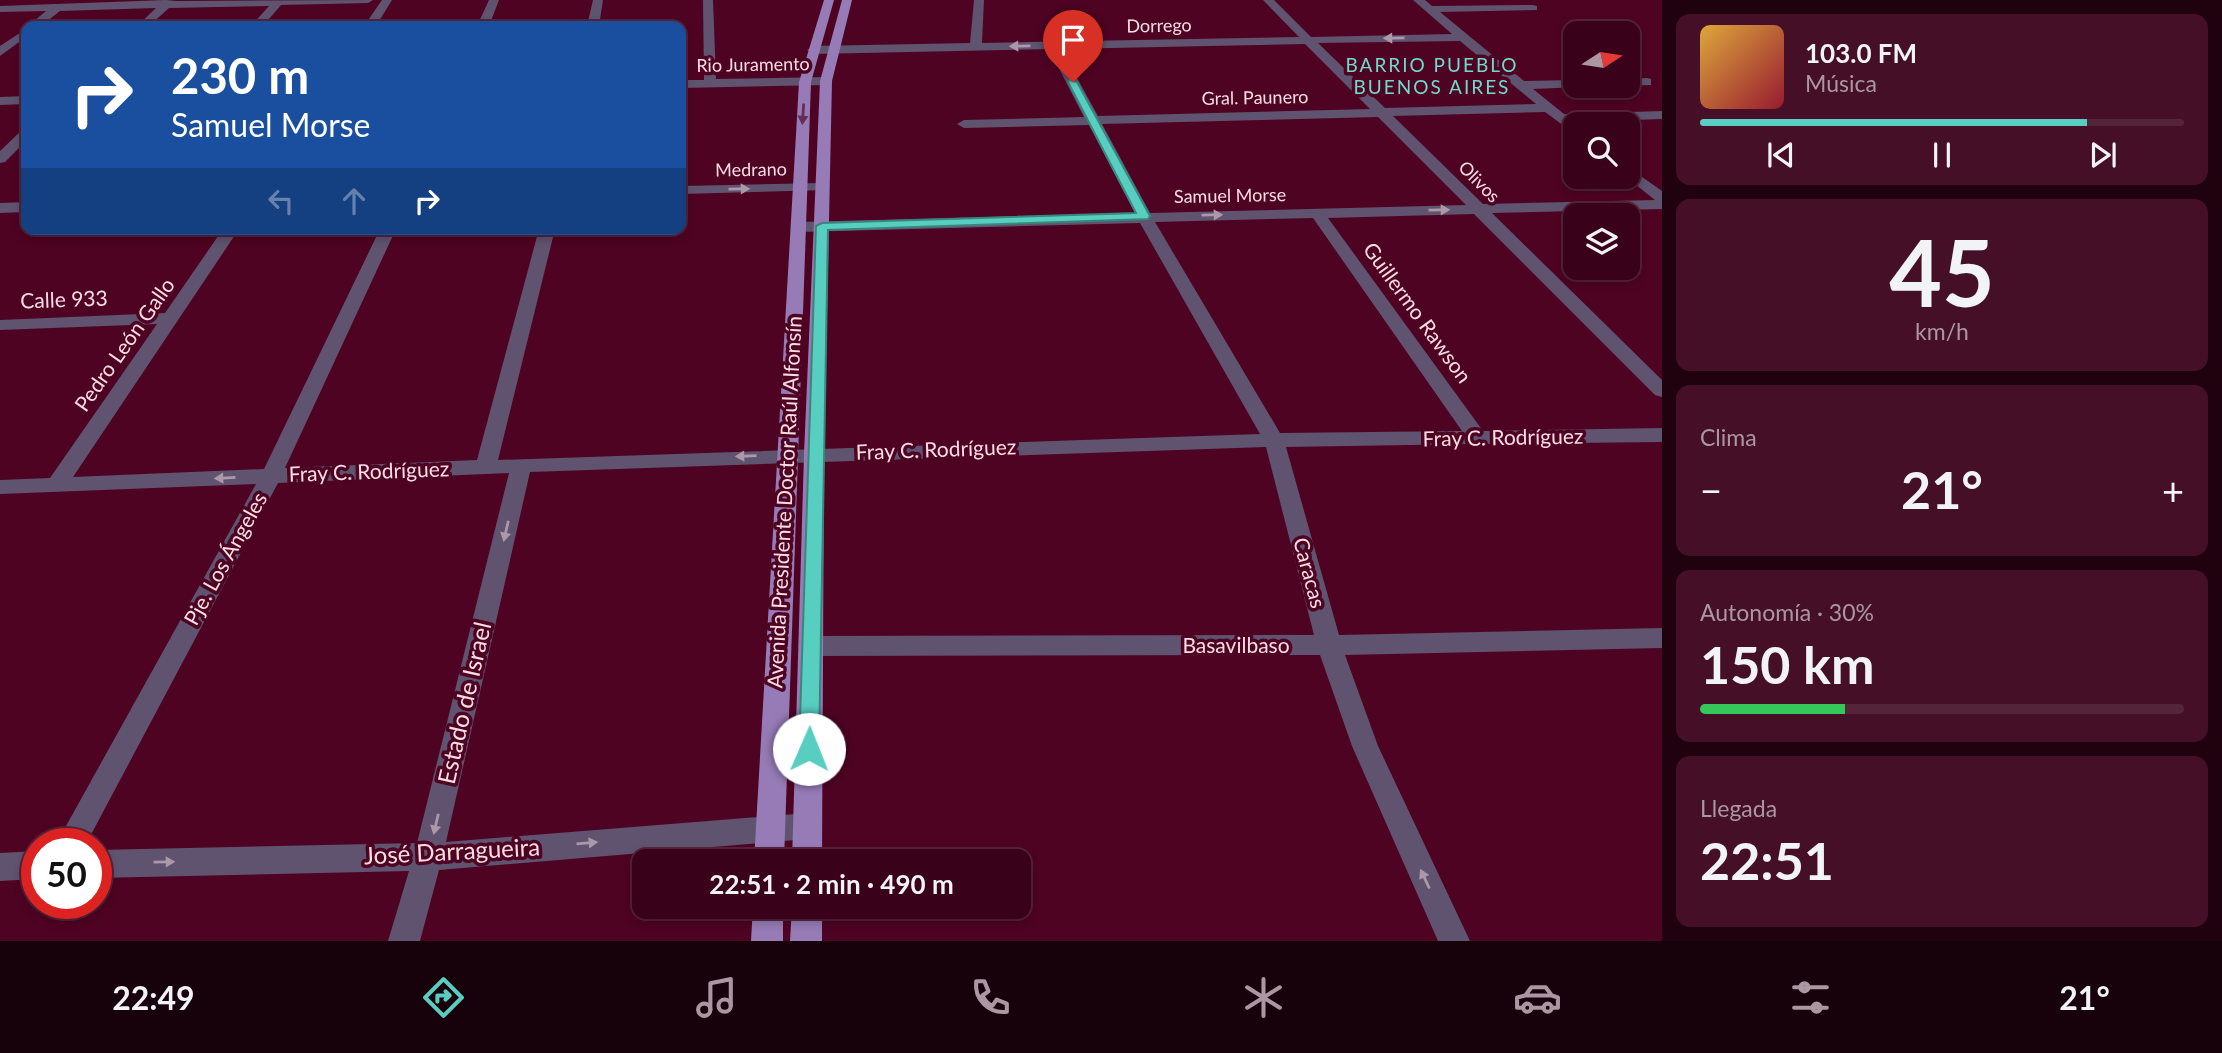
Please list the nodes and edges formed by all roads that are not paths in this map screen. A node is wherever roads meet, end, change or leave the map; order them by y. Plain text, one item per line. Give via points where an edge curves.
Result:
1 (69, 0) edge
2 (368, 0) edge
3 (387, 0) edge
4 (494, 0) edge
5 (598, 0) edge
6 (708, 0) edge
7 (829, 0) edge
8 (847, 0) edge
9 (979, 0) edge
10 (1268, 0) edge
11 (1418, 0) edge
12 (279, 1) edge
13 (170, 2) edge
14 (59, 8) junction
15 (1532, 8) dead end
16 (0, 9) edge
17 (1429, 9) junction
18 (41, 21) edge
19 (149, 21) edge
20 (261, 21) edge
21 (373, 21) edge
22 (484, 21) edge
23 (594, 21) edge
24 (21, 36) edge
25 (1463, 37) junction
26 (1310, 40) junction
27 (1053, 45) junction
28 (976, 47) junction
29 (832, 49) junction
30 (813, 50) junction
31 (0, 52) edge
32 (826, 81) junction
33 (805, 82) junction
34 (1640, 82) edge
35 (1647, 82) dead end
36 (710, 83) junction
37 (686, 84) edge
38 (1563, 84) edge
39 (1521, 85) junction
40 (21, 100) edge
41 (0, 101) edge
42 (1547, 108) junction
43 (1383, 112) junction
44 (1662, 115) edge
45 (1559, 118) junction
46 (1092, 120) junction
47 (1563, 121) edge
48 (964, 124) dead end
49 (21, 140) edge
50 (0, 159) edge
51 (1640, 181) edge
52 (822, 187) junction
53 (798, 188) junction
54 (686, 190) edge
55 (1662, 198) edge
56 (1662, 204) edge
57 (21, 207) edge
58 (0, 208) edge
59 (1480, 210) junction
60 (1317, 213) junction
61 (1144, 216) junction
62 (822, 226) junction
63 (799, 228) junction
64 (227, 235) edge
65 (385, 235) edge
66 (545, 235) edge
67 (172, 318) junction
68 (0, 325) edge
69 (1662, 391) edge
70 (1662, 435) edge
71 (1479, 439) junction
72 (1274, 440) junction
73 (814, 454) junction
74 (786, 455) junction
75 (522, 464) junction
76 (486, 467) junction
77 (271, 476) junction
78 (56, 485) junction
79 (0, 487) edge
80 (1662, 638) edge
81 (1329, 645) junction
82 (811, 646) junction
83 (808, 826) junction
84 (79, 828) edge
85 (771, 828) junction
86 (770, 849) edge
87 (807, 849) edge
88 (428, 857) junction
89 (112, 863) edge
90 (21, 866) edge
91 (0, 867) edge
92 (767, 919) edge
93 (807, 919) edge
94 (404, 941) edge
95 (766, 941) edge
96 (806, 941) edge
97 (1454, 941) edge

1 - 14 street
2 - 12 street
3 - 21 street
4 - 22 street
5 - 23 street
6 - 36 street
7 - 30 main road
8 - 29 main road, Avenida Presidente Doctor Raúl Alfonsín
9 - 28 street
10 - 26 street, Olivos
11 - 17 street
12 - 13 street
12 - 20 street
13 - 14 street
13 - 19 street
14 - 16 street
14 - 18 street
15 - 17 street
17 - 25 street
24 - 31 street
25 -> 26 street, Dorrego
25 - 39 street
26 - 27 street, Dorrego
26 - 43 street, Olivos
27 -> 28 street, Dorrego
27 - 46 street, Caracas
28 - 29 street, Dorrego
29 - 30 street, Dorrego
29 - 32 main road, Avenida Presidente Doctor Raúl Alfonsín
30 - 33 main road
32 - 33 street, Rio Juramento
32 - 52 main road, Avenida Presidente Doctor Raúl Alfonsín
33 - 36 street, Rio Juramento
33 -> 53 main road
34 - 35 street
36 - 37 street, Rio Juramento
38 - 39 street
39 - 42 street
40 - 41 street
42 - 43 street, Gral. Paunero
42 - 45 street
43 - 46 street, Gral. Paunero
43 - 59 street, Olivos
44 - 45 street
45 - 47 street
46 - 48 street, Gral. Paunero
46 - 61 street, Caracas
49 - 50 street
51 - 55 street
52 - 53 street, Medrano
52 - 62 main road, Avenida Presidente Doctor Raúl Alfonsín
54 -> 53 street, Medrano
53 - 63 main road, Avenida Presidente Doctor Raúl Alfonsín
56 - 59 street, Samuel Morse
57 - 58 street
60 -> 59 street, Samuel Morse
59 - 69 street, Olivos
61 -> 60 street, Samuel Morse
60 - 71 street, Guillermo Rawson
61 - 62 street, Samuel Morse
61 - 72 street, Caracas
62 - 63 street, Samuel Morse
62 - 73 main road, Avenida Presidente Doctor Raúl Alfonsín
63 - 74 main road, Avenida Presidente Doctor Raúl Alfonsín
64 - 67 street, Pedro León Gallo
65 - 77 street, Pje. Los Ángeles
66 - 76 street
67 - 68 street, Calle 933
67 - 78 street, Pedro León Gallo
70 - 71 street, Fray C. Rodríguez
71 - 72 street, Fray C. Rodríguez
72 - 73 street, Fray C. Rodríguez
72 - 81 street, Caracas
73 - 74 street, Fray C. Rodríguez
73 - 82 main road, Avenida Presidente Doctor Raúl Alfonsín
74 -> 75 street, Fray C. Rodríguez
74 - 85 main road, Avenida Presidente Doctor Raúl Alfonsín
75 - 76 street, Fray C. Rodríguez
75 -> 88 street, Estado de Israel
76 - 77 street, Fray C. Rodríguez
77 -> 78 street, Fray C. Rodríguez
77 - 84 street, Pje. Los Ángeles
78 - 79 street, Fray C. Rodríguez
80 - 81 street, Basavilbaso
81 - 82 street, Basavilbaso
97 -> 81 street, Caracas via 1365,746
82 - 83 main road, Avenida Presidente Doctor Raúl Alfonsín
83 - 85 street, José Darragueira
83 - 87 main road, Avenida Presidente Doctor Raúl Alfonsín
85 - 86 main road, Avenida Presidente Doctor Raúl Alfonsín
88 -> 85 street, José Darragueira
89 -> 88 street, José Darragueira
88 - 94 street, Estado de Israel
90 - 91 street
92 - 95 main road
93 - 96 main road

